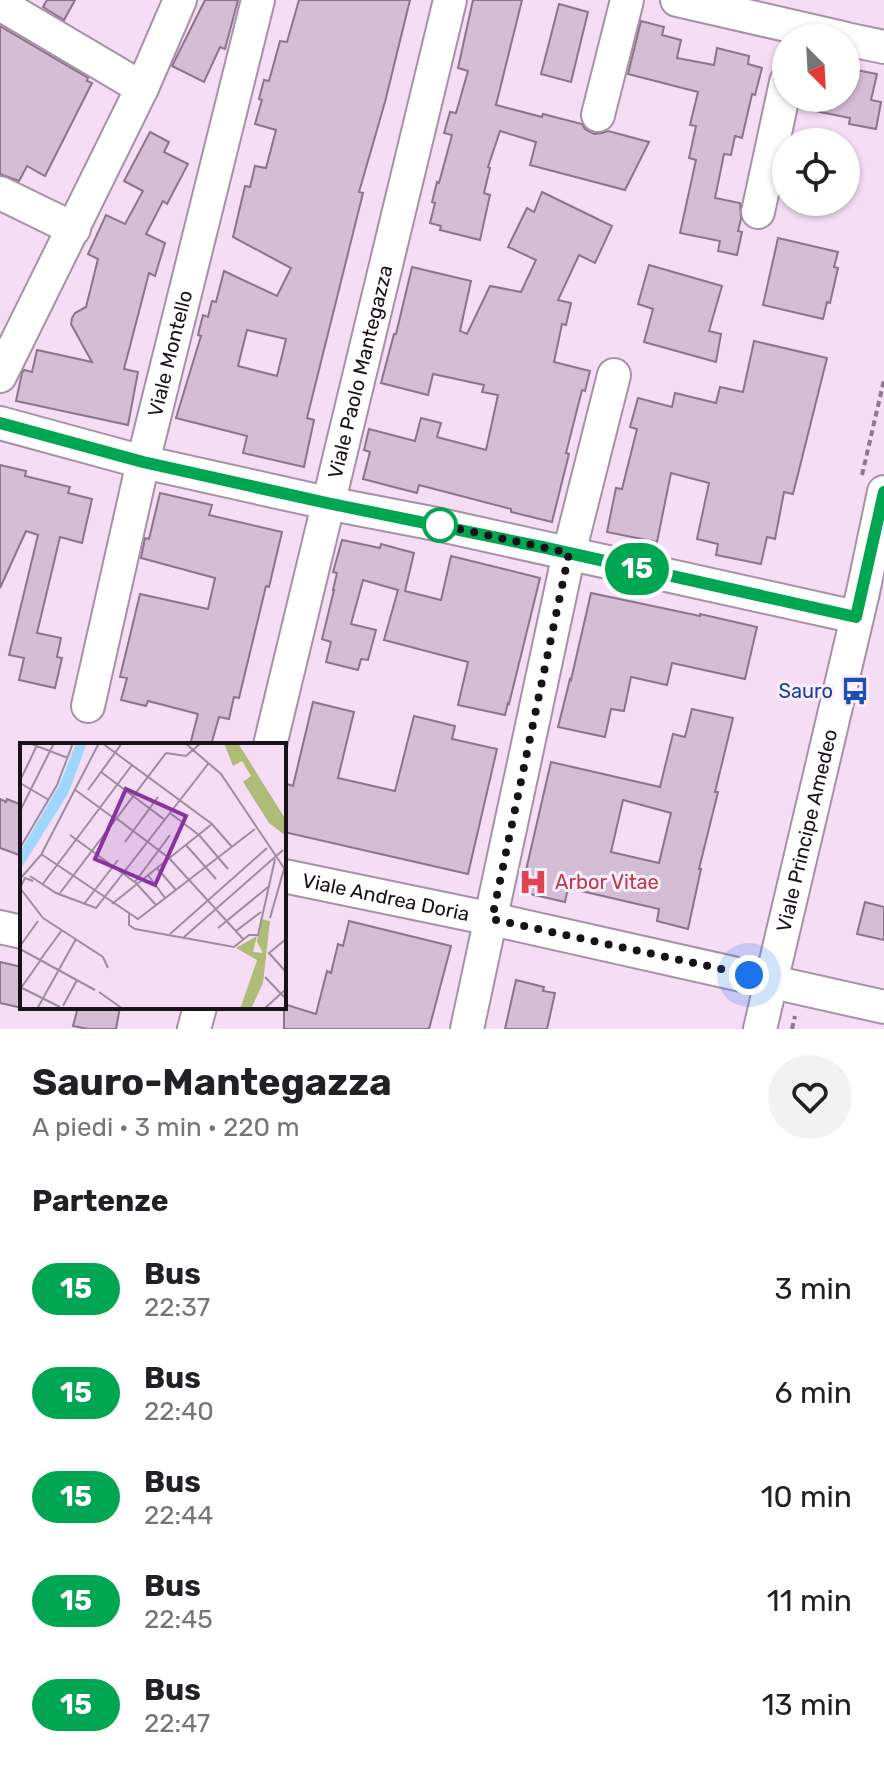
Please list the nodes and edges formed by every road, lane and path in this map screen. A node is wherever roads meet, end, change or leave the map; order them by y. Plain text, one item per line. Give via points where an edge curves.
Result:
1 (180, 0) edge
2 (258, 0) edge
3 (450, 0) edge
4 (627, 0) edge
5 (677, 0) edge
6 (0, 4) edge
7 (772, 26) edge
8 (860, 41) edge
9 (884, 47) edge
10 (142, 88) junction
11 (780, 112) edge
12 (598, 115) dead end
13 (0, 193) edge
14 (758, 212) dead end
15 (74, 229) junction
16 (614, 375) dead end
17 (0, 376) edge
18 (0, 423) edge
19 (143, 462) junction
20 (884, 492) edge
21 (327, 503) junction
22 (569, 553) junction
23 (867, 602) edge
24 (88, 706) dead end
25 (270, 743) edge
26 (286, 876) edge
27 (492, 919) junction
28 (0, 927) edge
29 (20, 932) edge
30 (770, 980) junction
31 (884, 1007) edge
32 (199, 1009) edge
33 (194, 1029) edge
34 (467, 1029) edge
35 (760, 1029) edge

1 - 10 street
2 - 19 street, Viale Montello
3 - 21 street, Viale Paolo Mantegazza
4 - 12 street
5 - 7 street
6 - 10 street
8 - 9 street
10 - 15 street
11 - 14 street
13 - 15 street
15 - 17 street
16 - 22 street
18 - 19 street
19 - 21 street
19 - 24 street, Viale Montello
20 - 23 street, Viale Principe Amedeo
21 - 22 street
21 - 25 street, Viale Paolo Mantegazza
22 - 23 street
22 - 27 street
23 - 30 street, Viale Principe Amedeo
26 - 27 street, Viale Andrea Doria
27 - 30 street, Viale Andrea Doria
27 - 34 street
28 - 29 street
30 - 31 street, Viale Andrea Doria
30 - 35 street, Viale Principe Amedeo
32 - 33 street

